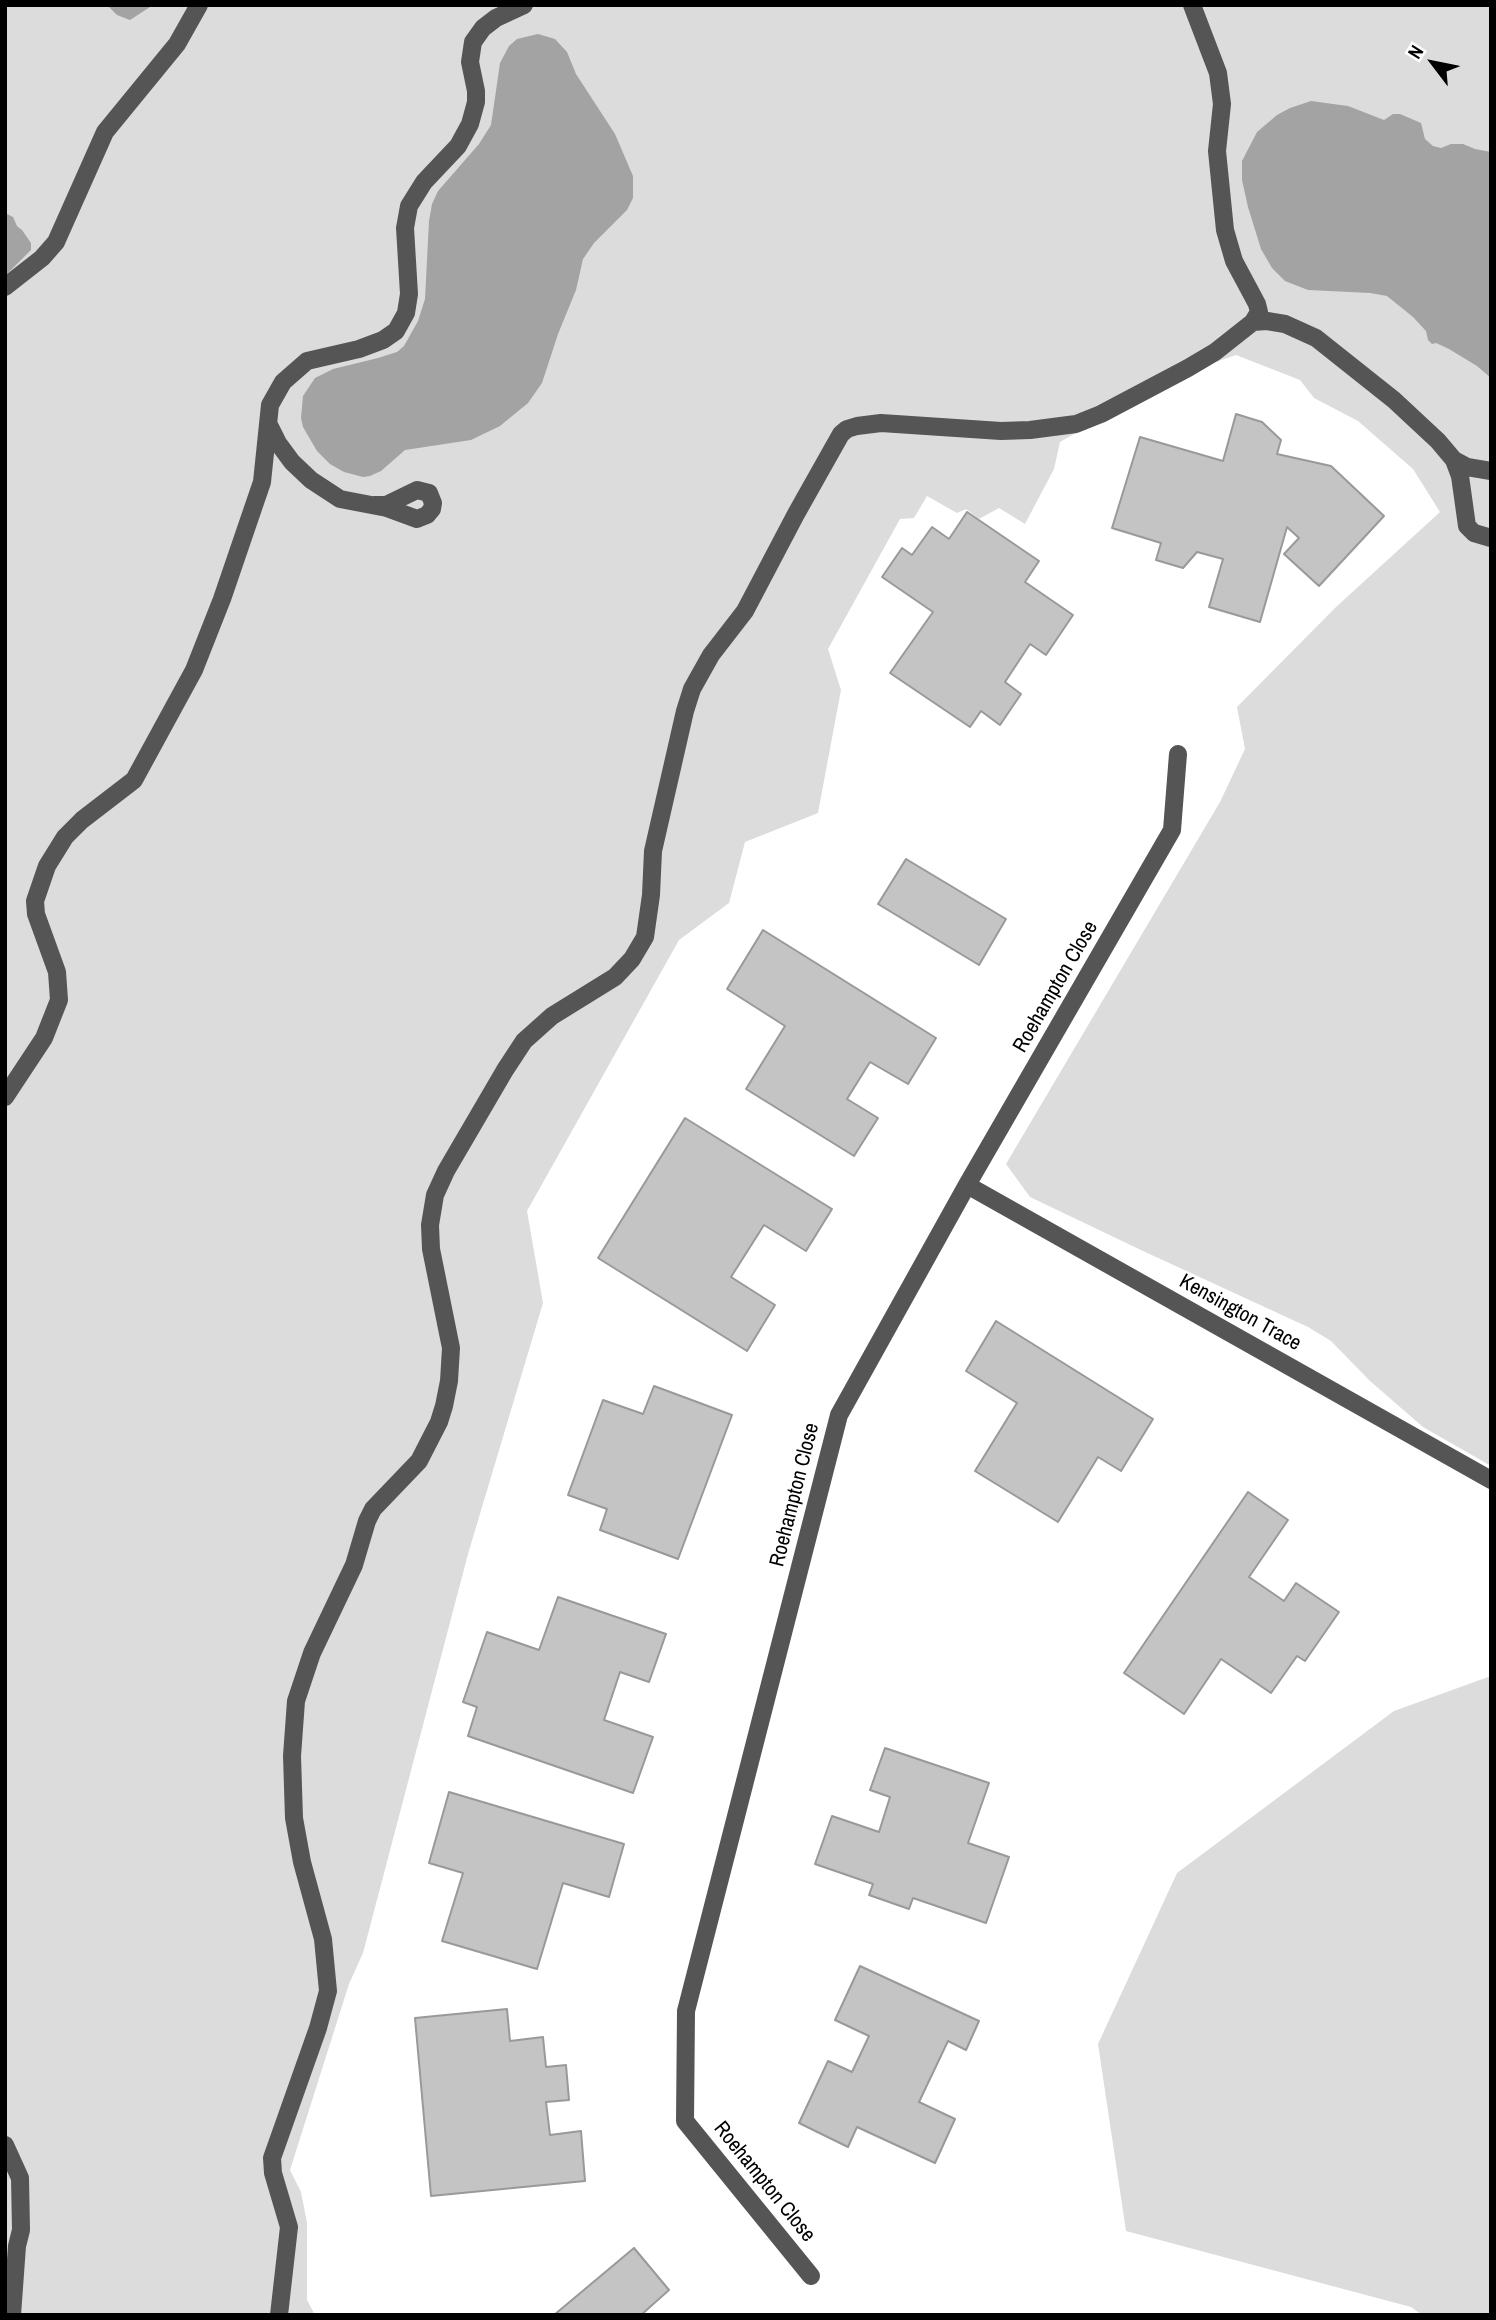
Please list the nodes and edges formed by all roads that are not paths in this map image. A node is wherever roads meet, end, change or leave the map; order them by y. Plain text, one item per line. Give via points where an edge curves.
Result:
1 (199, 5) edge
2 (524, 5) edge
3 (1192, 5) edge
4 (5, 287) edge
5 (1253, 323) junction
6 (267, 418) junction
7 (1454, 460) junction
8 (1491, 471) edge
9 (374, 505) dead end
10 (1491, 538) edge
11 (1178, 754) dead end
12 (5, 1097) edge
13 (967, 1185) junction
14 (1488, 1473) edge
15 (5, 2145) edge
16 (811, 2276) dead end
17 (12, 2315) edge
18 (279, 2315) edge

1 - 4 street via 177,44 105,132 57,242
2 - 6 street via 496,18 473,41 470,62 476,102 470,124 458,146 424,182 409,206 405,228 409,304 400,325 374,344 307,361 283,382
3 - 5 street via 1218,73 1222,104 1217,151 1226,230 1234,261 1257,304 1259,312
5 - 7 street via 1285,324 1316,338 1394,400
5 - 18 street via 1188,368 1076,424 1001,431 881,423 841,434 745,611 692,689 653,851 645,937 615,977 552,1016 524,1041 446,1171 435,1195 430,1225 430,1249 451,1348 444,1406 419,1461 373,1509 296,1701 294,1818 323,1939 328,1991 272,2158 289,2227
6 - 9 street via 278,443 311,480 340,499
6 - 12 street via 262,482 194,670 134,779 82,820 47,866 35,901 36,914 57,972 58,1000 44,1038
7 - 8 street
7 - 10 street via 1467,526
11 - 13 street, Roehampton Close via 1172,830
13 - 14 street, Kensington Trace
13 - 16 street, Roehampton Close via 839,1415 686,2011 685,2121
15 - 17 street via 20,2178 21,2230

